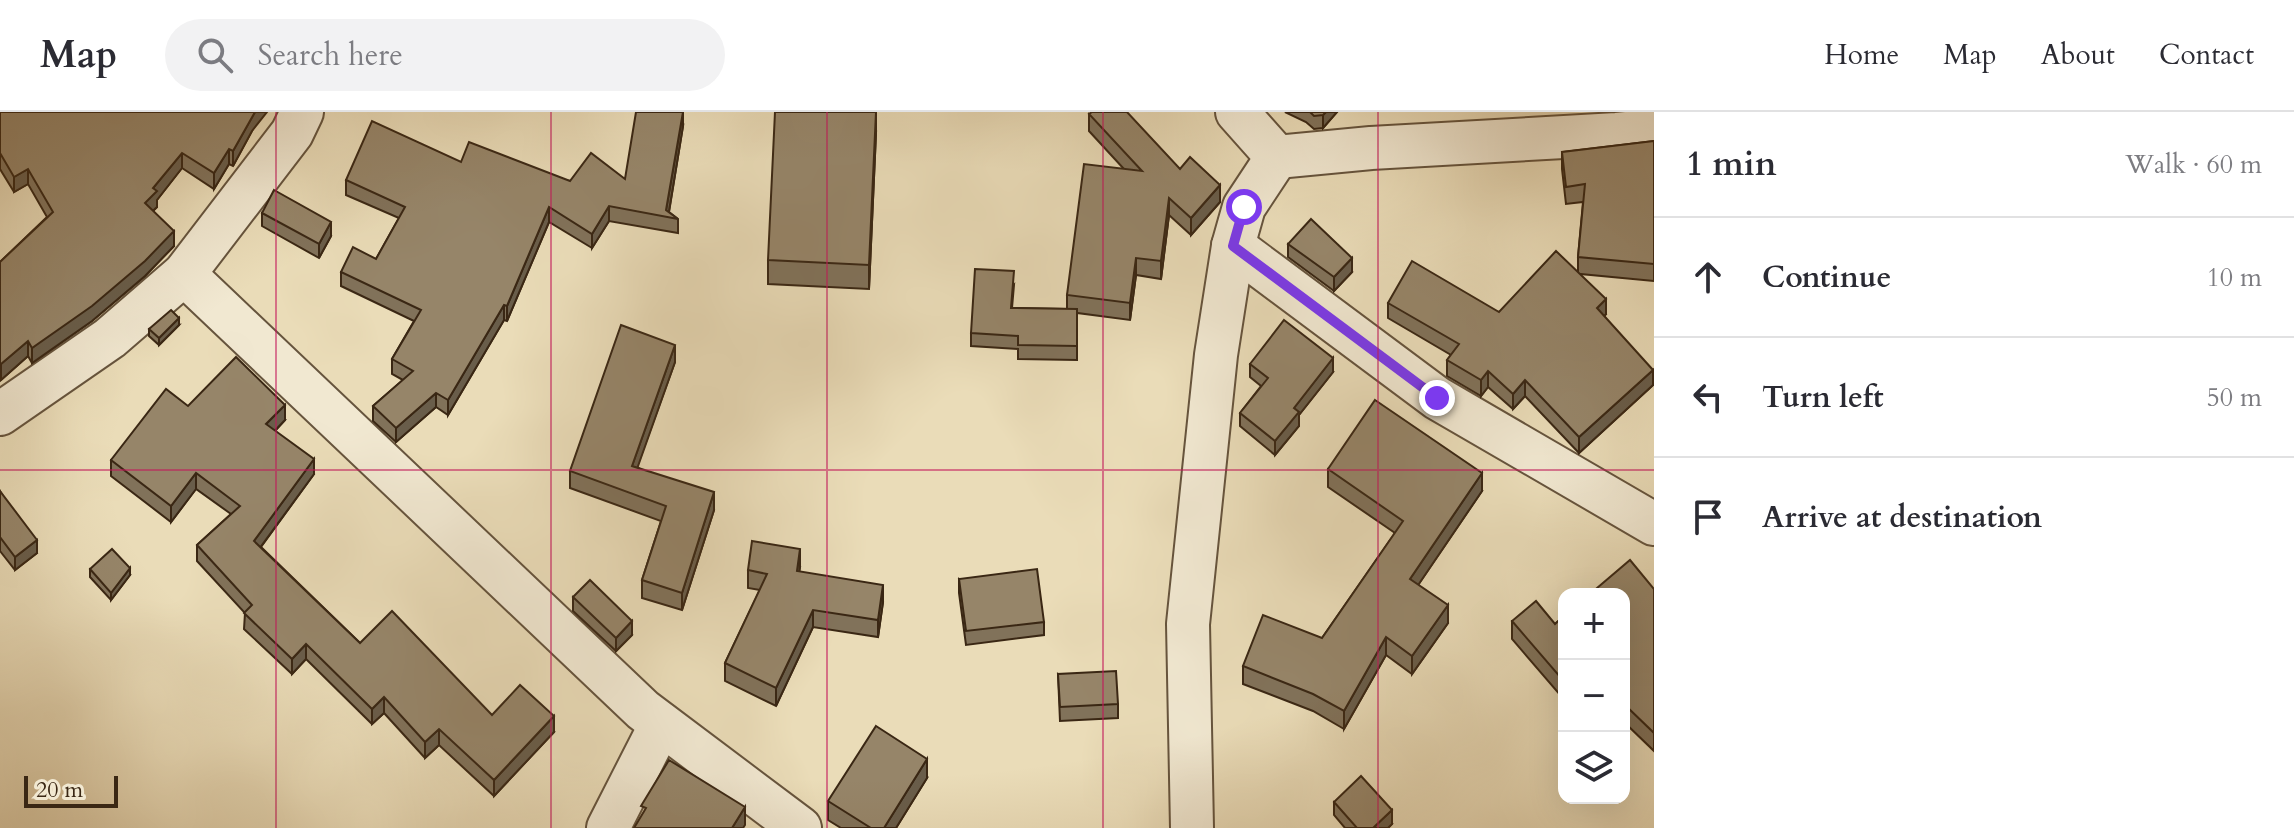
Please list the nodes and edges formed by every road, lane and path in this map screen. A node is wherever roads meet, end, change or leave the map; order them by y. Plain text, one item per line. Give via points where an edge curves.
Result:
1 (302, 112) edge
2 (1237, 112) edge
3 (1654, 130) edge
4 (1277, 157) junction
5 (1233, 246) junction
6 (184, 274) junction
7 (0, 414) edge
8 (1654, 524) edge
9 (661, 724) junction
10 (608, 828) edge
11 (800, 828) edge
12 (1192, 828) edge

1 - 6 street via 292,133
2 - 4 street
3 - 4 street
4 - 5 street via 1244,207
5 - 8 street via 1437,398
5 - 12 street via 1188,624
6 - 7 street via 110,338
6 - 9 street
9 - 10 street
9 - 11 street

